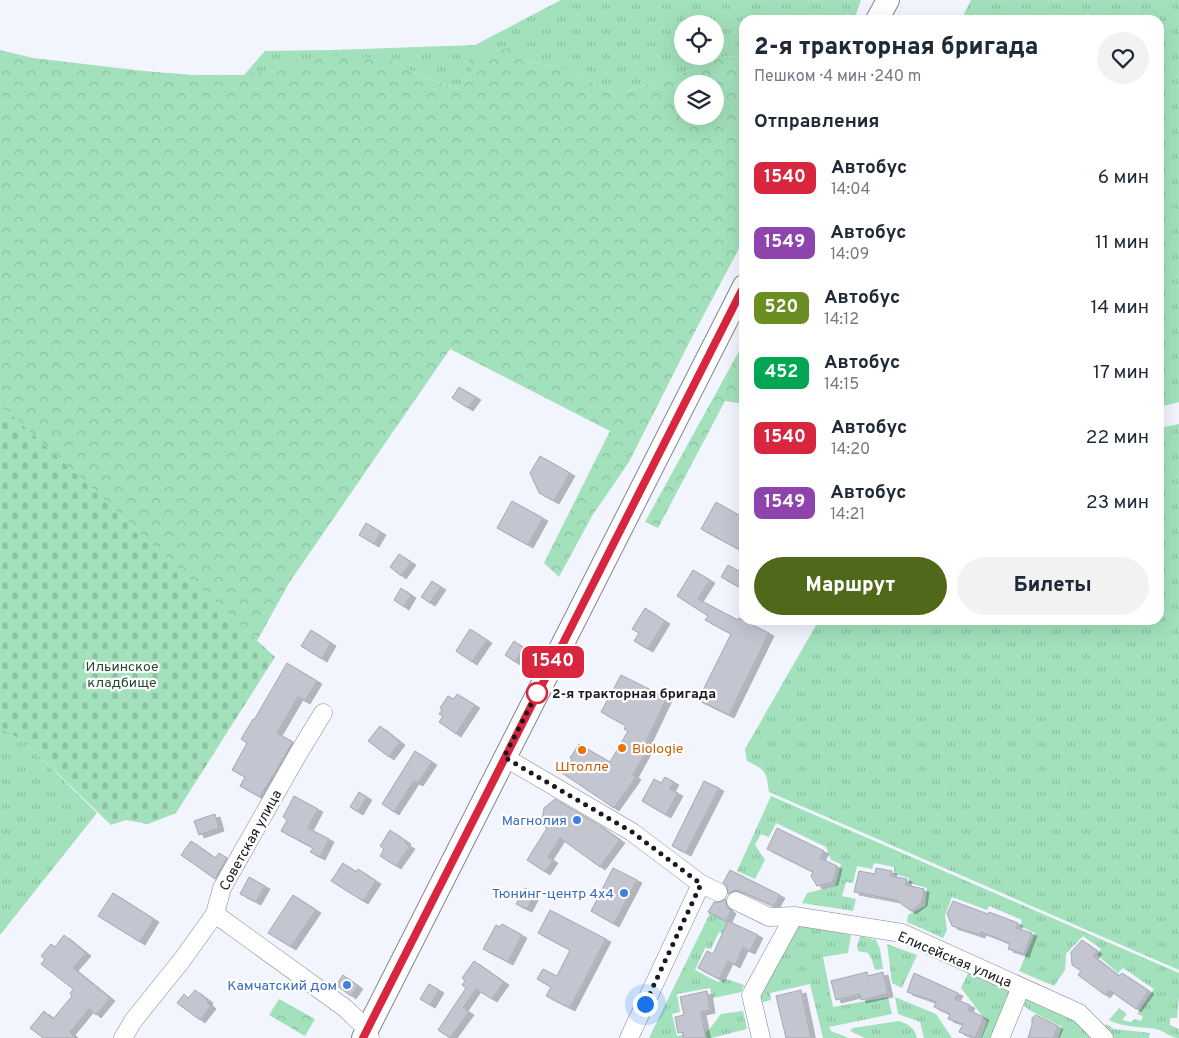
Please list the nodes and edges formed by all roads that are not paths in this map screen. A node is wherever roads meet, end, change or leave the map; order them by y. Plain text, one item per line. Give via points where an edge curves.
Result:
1 (888, 0) edge
2 (880, 15) edge
3 (739, 296) edge
4 (323, 713) dead end
5 (504, 757) junction
6 (701, 884) junction
7 (718, 892) dead end
8 (736, 901) dead end
9 (215, 914) junction
10 (794, 916) junction
11 (1021, 987) junction
12 (367, 1035) edge
13 (123, 1038) edge
14 (629, 1038) edge
15 (761, 1038) edge
16 (1000, 1038) edge
17 (1104, 1038) edge

1 - 2 main road
3 - 5 main road
4 - 9 street, Советская улица via 222,888
5 - 6 street via 632,832
5 - 12 main road
6 - 7 street
6 - 14 street
8 - 10 street, Елисейская улица via 769,917
9 - 12 street via 345,1008
9 - 13 street, Советская улица
10 - 11 street, Елисейская улица via 902,933
10 - 15 street via 751,996
11 - 16 street
11 - 17 street, Елисейская улица via 1079,1013

